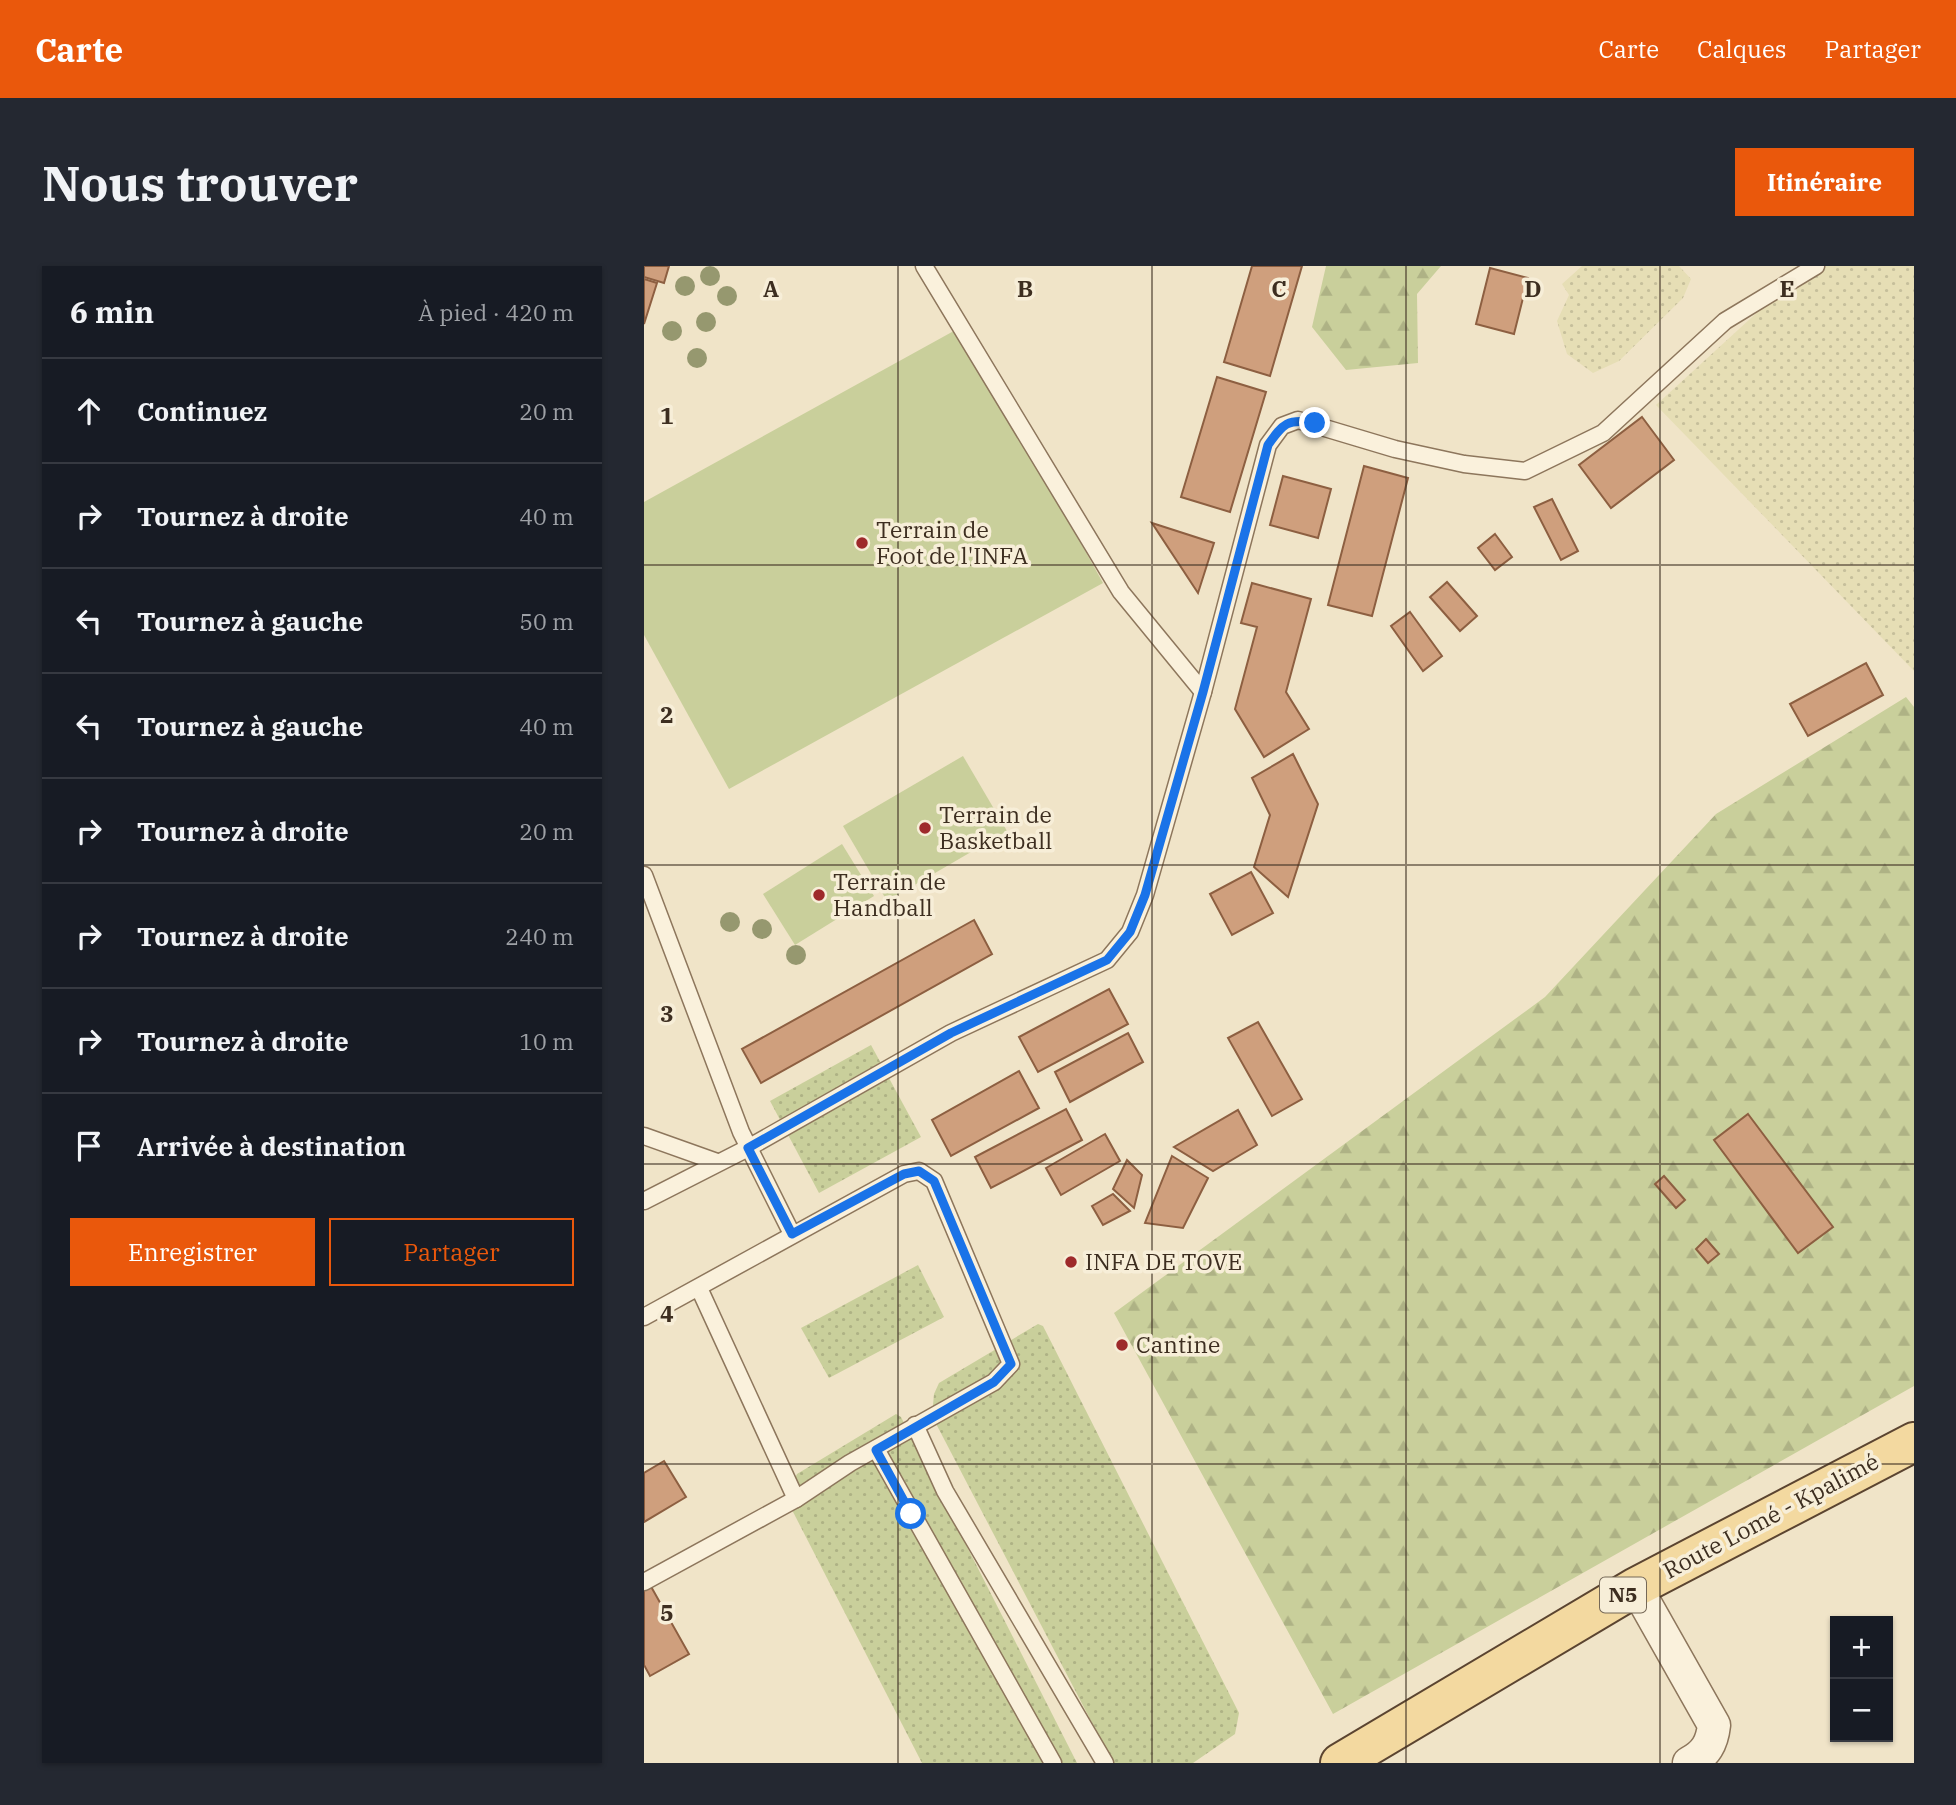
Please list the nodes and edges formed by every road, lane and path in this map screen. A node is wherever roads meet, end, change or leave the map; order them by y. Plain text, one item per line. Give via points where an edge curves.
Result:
1 (924, 266) edge
2 (1816, 266) edge
3 (1203, 692) junction
4 (644, 875) edge
5 (644, 1136) edge
6 (748, 1148) junction
7 (717, 1162) junction
8 (644, 1201) edge
9 (792, 1234) junction
10 (699, 1288) junction
11 (644, 1317) edge
12 (915, 1425) junction
13 (1914, 1442) edge
14 (876, 1450) junction
15 (796, 1499) junction
16 (644, 1582) edge
17 (1636, 1587) junction
18 (1053, 1763) edge
19 (1105, 1763) edge
20 (1340, 1763) edge
21 (1689, 1763) edge

1 - 3 lane via 1121,592
2 - 3 lane via 1725,321 1603,433 1525,471 1395,449 1315,423 1297,420 1282,426 1268,445
3 - 6 lane via 1145,895 1130,932 1107,960 951,1033
4 - 6 lane
5 - 7 lane
6 - 7 lane
6 - 9 lane
7 - 8 lane
9 - 10 lane
9 - 12 lane via 904,1174 919,1171 934,1181 1011,1364 994,1382
10 - 11 lane
10 - 15 lane
12 - 14 lane
12 - 19 lane via 945,1491
13 - 17 main road, Route Lomé - Kpalimé / N5
14 - 15 lane
14 - 18 lane
15 - 16 lane
17 - 20 main road, Route Lomé - Kpalimé / N5
17 - 21 street via 1714,1725 1712,1742

